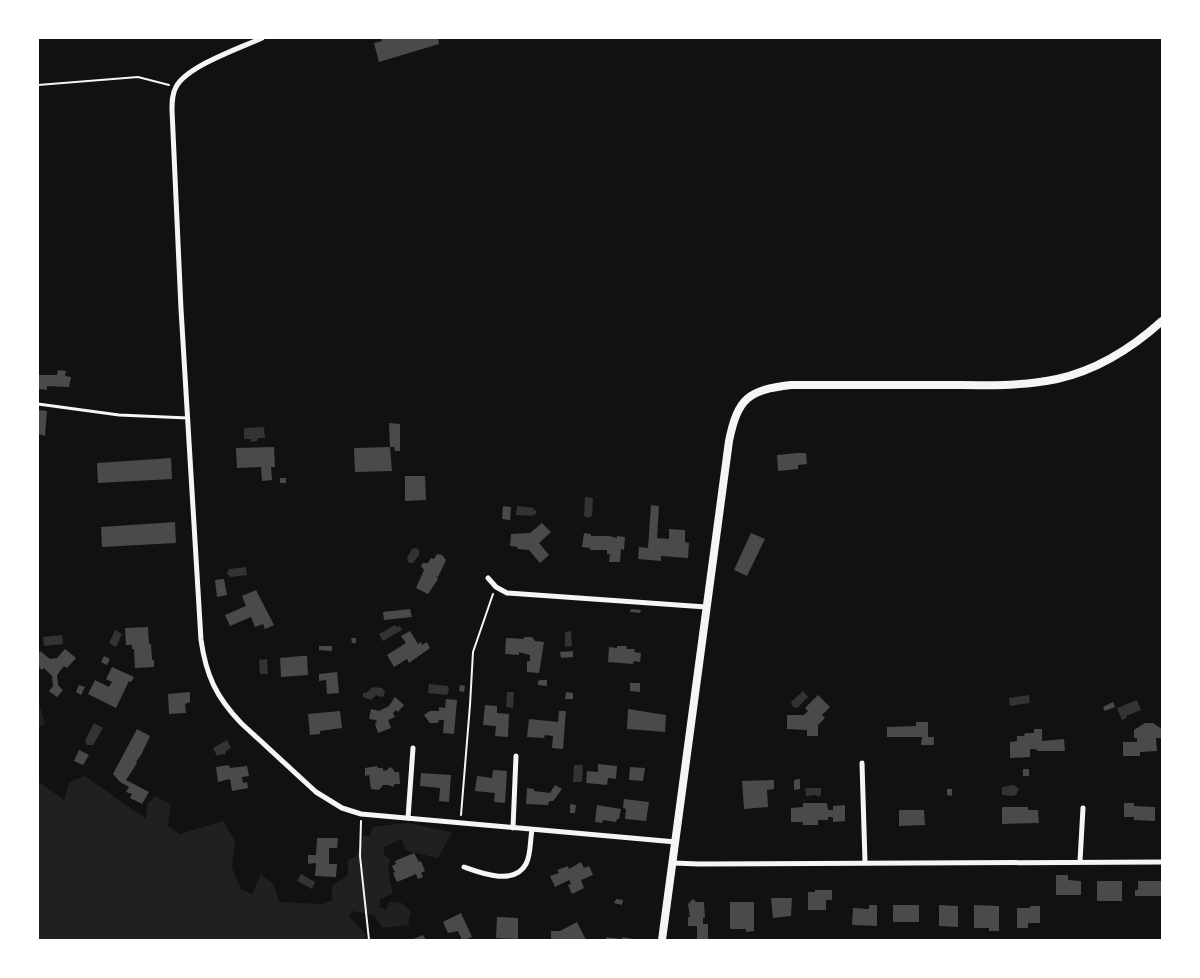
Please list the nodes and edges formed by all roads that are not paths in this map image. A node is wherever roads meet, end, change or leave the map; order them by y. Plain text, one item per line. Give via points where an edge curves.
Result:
1 (262, 38) edge
2 (1162, 321) edge
3 (38, 404) edge
4 (188, 418) junction
5 (488, 578) dead end
6 (706, 607) junction
7 (413, 748) dead end
8 (516, 756) dead end
9 (862, 763) dead end
10 (1084, 808) dead end
11 (408, 818) junction
12 (513, 828) junction
13 (532, 830) junction
14 (676, 842) junction
15 (1080, 861) junction
16 (865, 862) junction
17 (1162, 862) edge
18 (673, 863) junction
19 (464, 867) dead end
20 (662, 940) edge

1 - 4 street via 189,73 176,87 173,96
2 - 6 street via 1109,360 1058,379 988,384 791,385 761,390 750,396 735,415 729,441
3 - 4 lane via 119,415
4 - 11 street via 201,640 214,688 230,712 316,792 342,808 362,814
5 - 6 street via 507,593
6 - 14 street
7 - 11 street
8 - 12 street
9 - 16 street
10 - 15 street
11 - 12 street
12 - 13 street
13 - 14 street
13 - 19 street via 526,865 519,871 511,875 491,875
14 - 18 street
15 - 16 street
15 - 17 street
16 - 18 street
18 - 20 street

